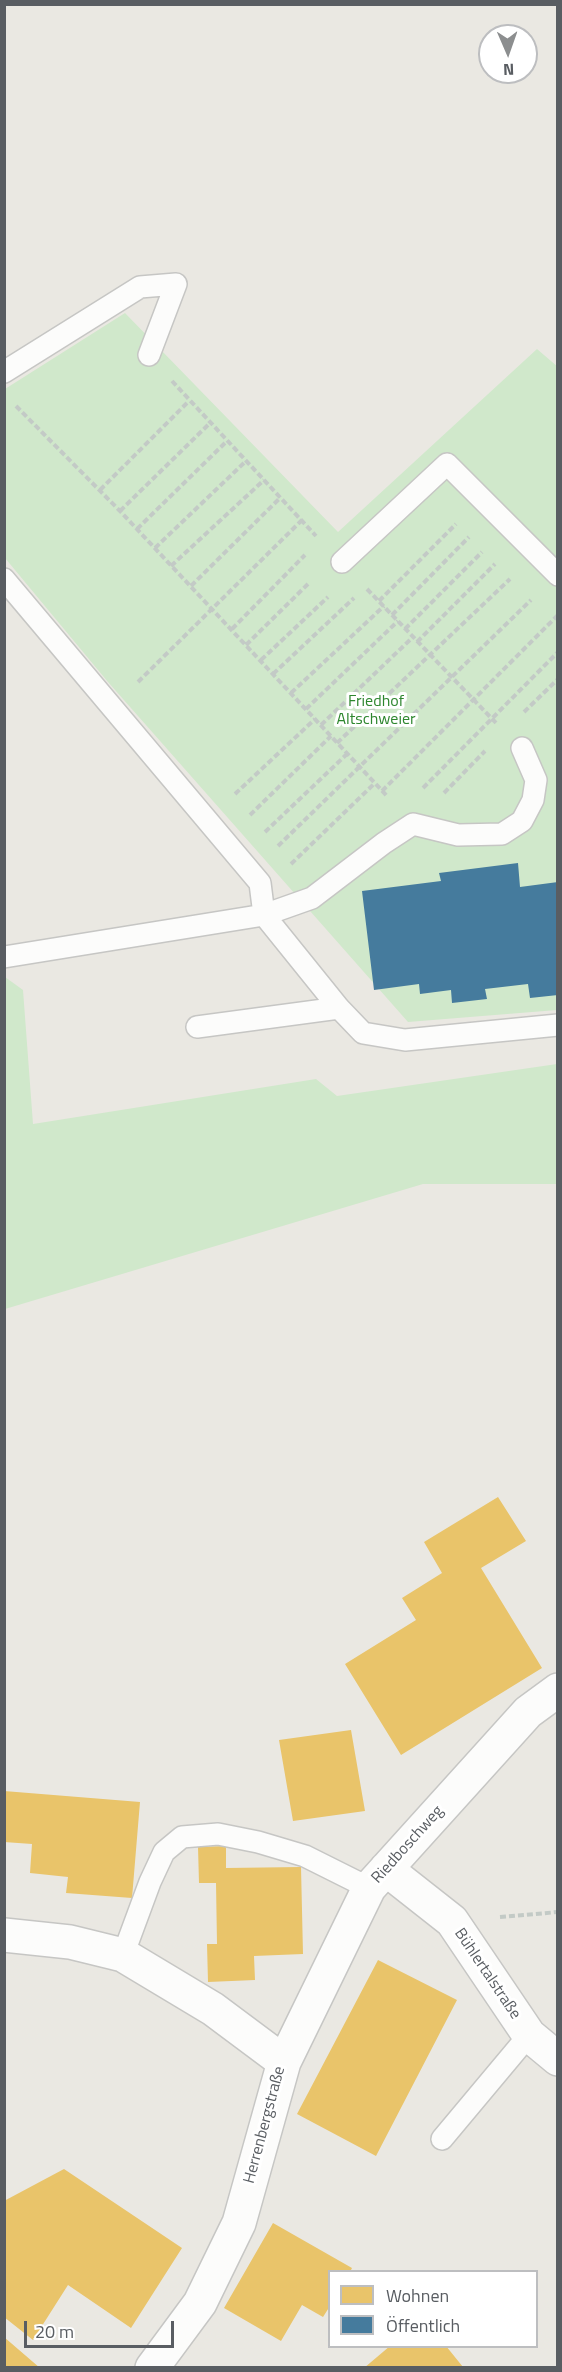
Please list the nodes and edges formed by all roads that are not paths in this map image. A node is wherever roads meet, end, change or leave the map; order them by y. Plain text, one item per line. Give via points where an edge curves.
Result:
1 (150, 355) dead end
2 (4, 372) edge
3 (342, 562) dead end
4 (558, 575) edge
5 (4, 579) edge
6 (522, 748) dead end
7 (264, 915) junction
8 (4, 957) edge
9 (339, 1008) junction
10 (558, 1025) edge
11 (197, 1027) dead end
12 (558, 1690) edge
13 (378, 1878) junction
14 (4, 1935) edge
15 (123, 1954) junction
16 (529, 2035) junction
17 (558, 2059) edge
18 (284, 2062) junction
19 (442, 2139) dead end
20 (152, 2367) edge

1 - 2 lane via 176,284 140,286
3 - 4 lane via 447,464
5 - 7 lane via 260,883
6 - 7 lane via 536,780 533,800 522,821 502,834 458,835 407,818 384,843 312,898
7 - 8 lane
7 - 9 lane
9 - 10 lane via 363,1033 405,1040
9 - 11 lane
12 - 13 street, Riedboschweg via 528,1712
13 - 15 lane via 258,1842 218,1834 183,1837 164,1852
13 - 16 street, Bühlertalstraße via 452,1921
13 - 18 street, Riedboschweg
14 - 15 street, Herrenbergstraße via 70,1942
15 - 18 street, Herrenbergstraße via 213,2009
16 - 17 street, Bühlertalstraße
16 - 19 lane
18 - 20 street, Herrenbergstraße via 238,2223 200,2303

